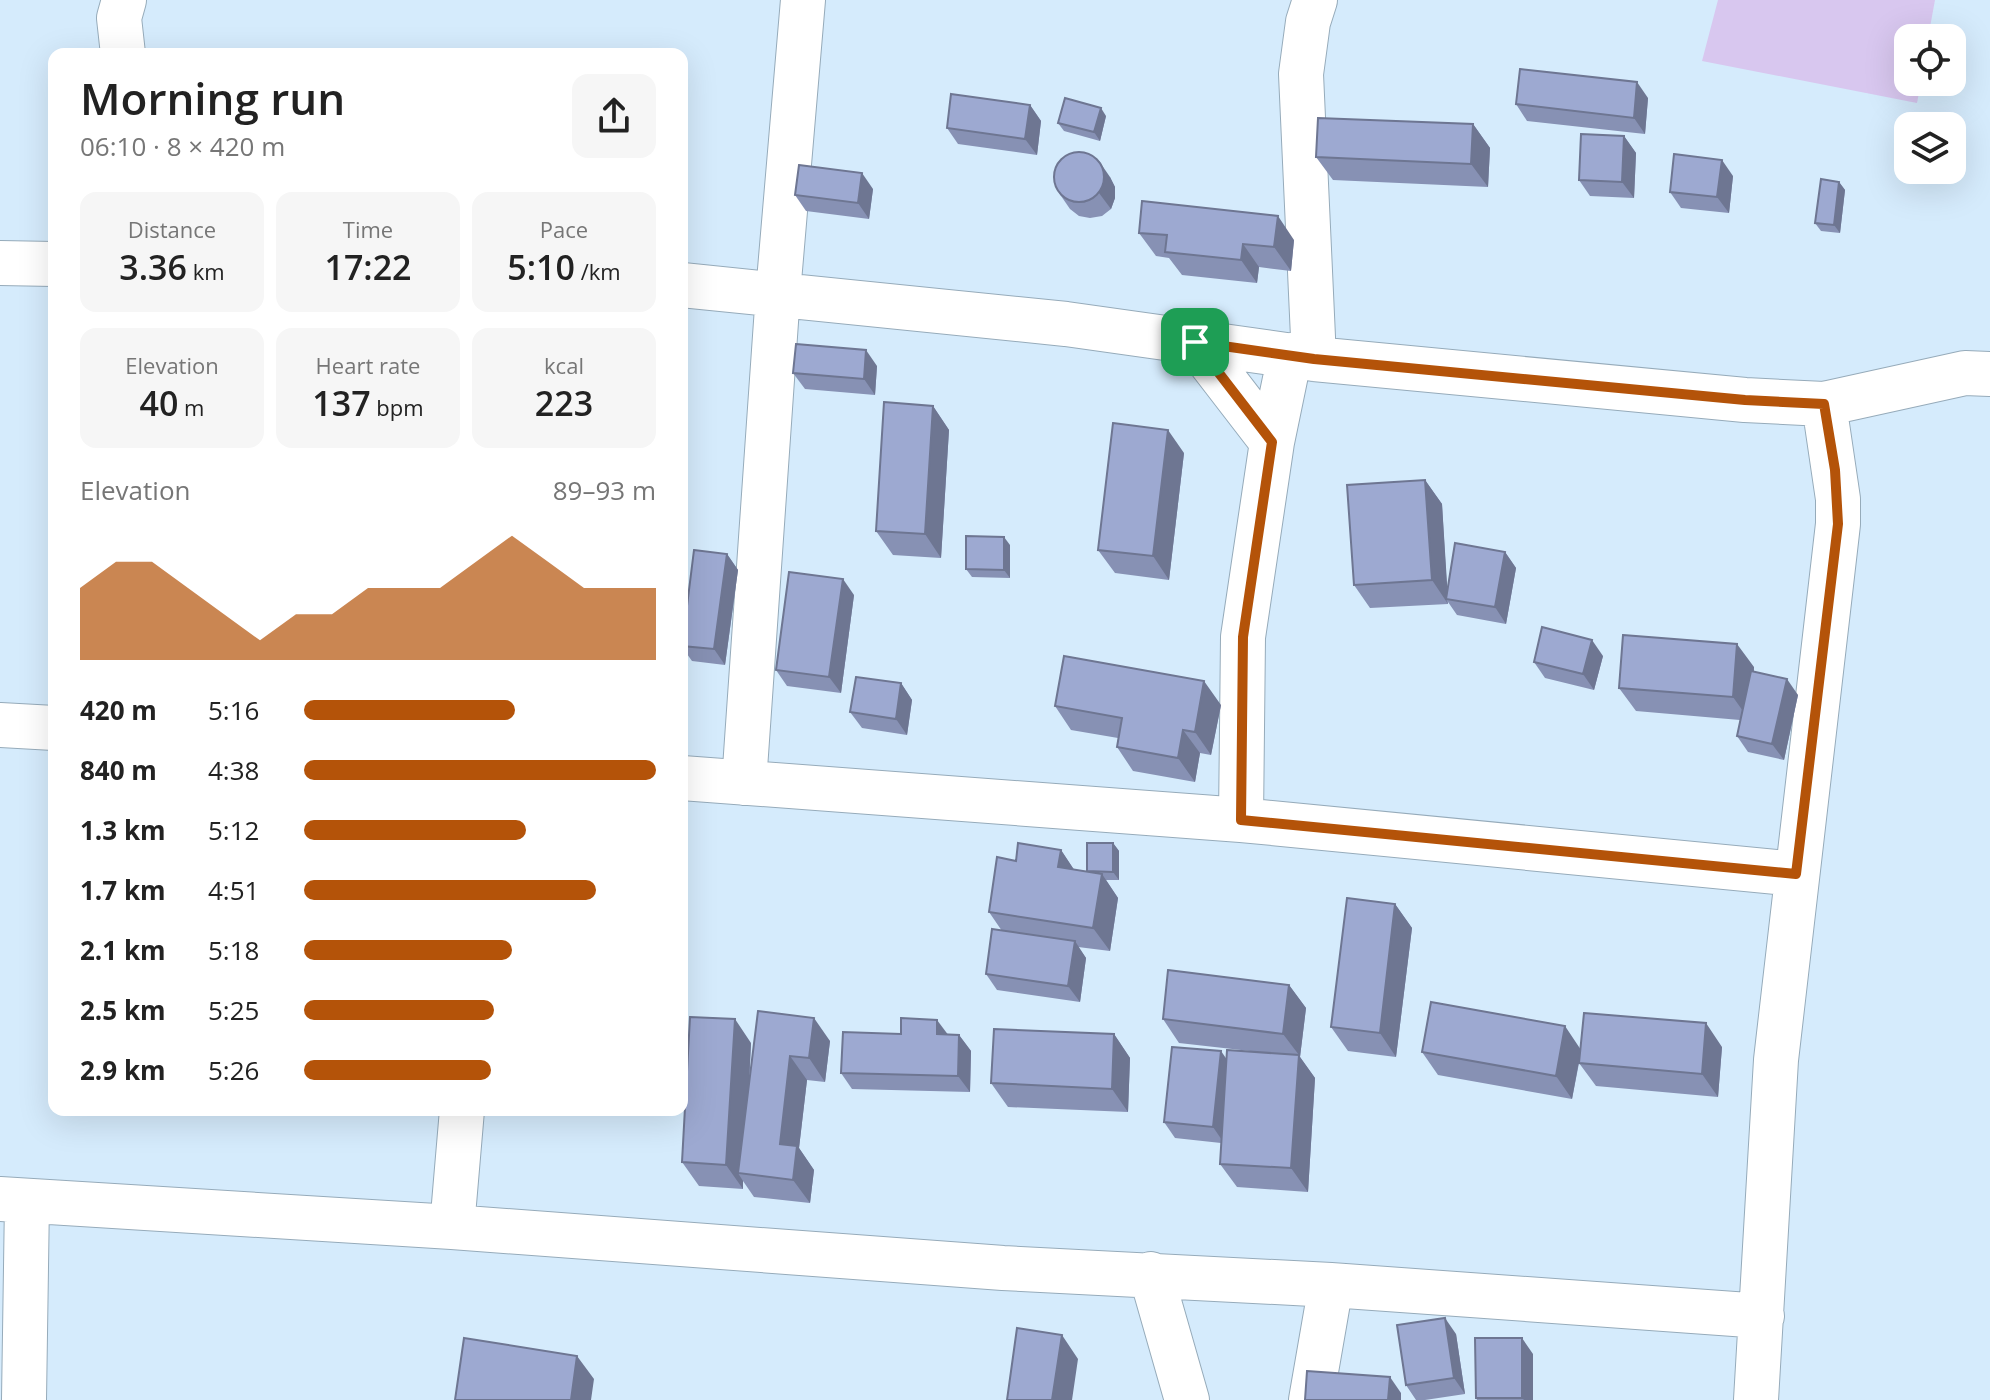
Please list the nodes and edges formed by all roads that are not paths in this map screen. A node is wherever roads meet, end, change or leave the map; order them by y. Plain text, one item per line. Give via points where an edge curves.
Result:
1 (124, 0) edge
2 (803, 0) edge
3 (1315, 0) edge
4 (122, 48) edge
5 (0, 263) edge
6 (48, 264) edge
7 (688, 286) edge
8 (778, 293) junction
9 (1195, 342) junction
10 (1302, 357) junction
11 (1990, 374) edge
12 (1824, 404) junction
13 (1272, 442) junction
14 (0, 725) edge
15 (48, 728) edge
16 (688, 778) edge
17 (744, 783) junction
18 (1241, 820) junction
19 (1796, 874) junction
20 (461, 1116) edge
21 (13, 1200) edge
22 (452, 1227) junction
23 (1151, 1274) junction
24 (1331, 1285) junction
25 (1762, 1316) junction
26 (24, 1400) edge
27 (1187, 1400) edge
28 (1311, 1400) edge
29 (1756, 1400) edge

1 - 4 street via 119,18
2 - 8 street
3 - 10 street via 1301,74
5 - 6 street
7 - 8 street
8 - 9 street
8 - 17 street
9 - 10 street
9 - 13 street
10 - 12 street
10 - 13 street
11 - 12 street via 1965,373
12 - 19 street via 1838,524
13 - 18 street via 1243,637
14 - 15 street
16 - 17 street
17 - 18 street
18 - 19 street
19 - 25 street via 1776,1060
20 - 22 street
21 - 22 street
21 - 26 street
22 - 23 street
23 - 24 street
23 - 27 street
24 - 25 street
24 - 28 street
25 - 29 street

